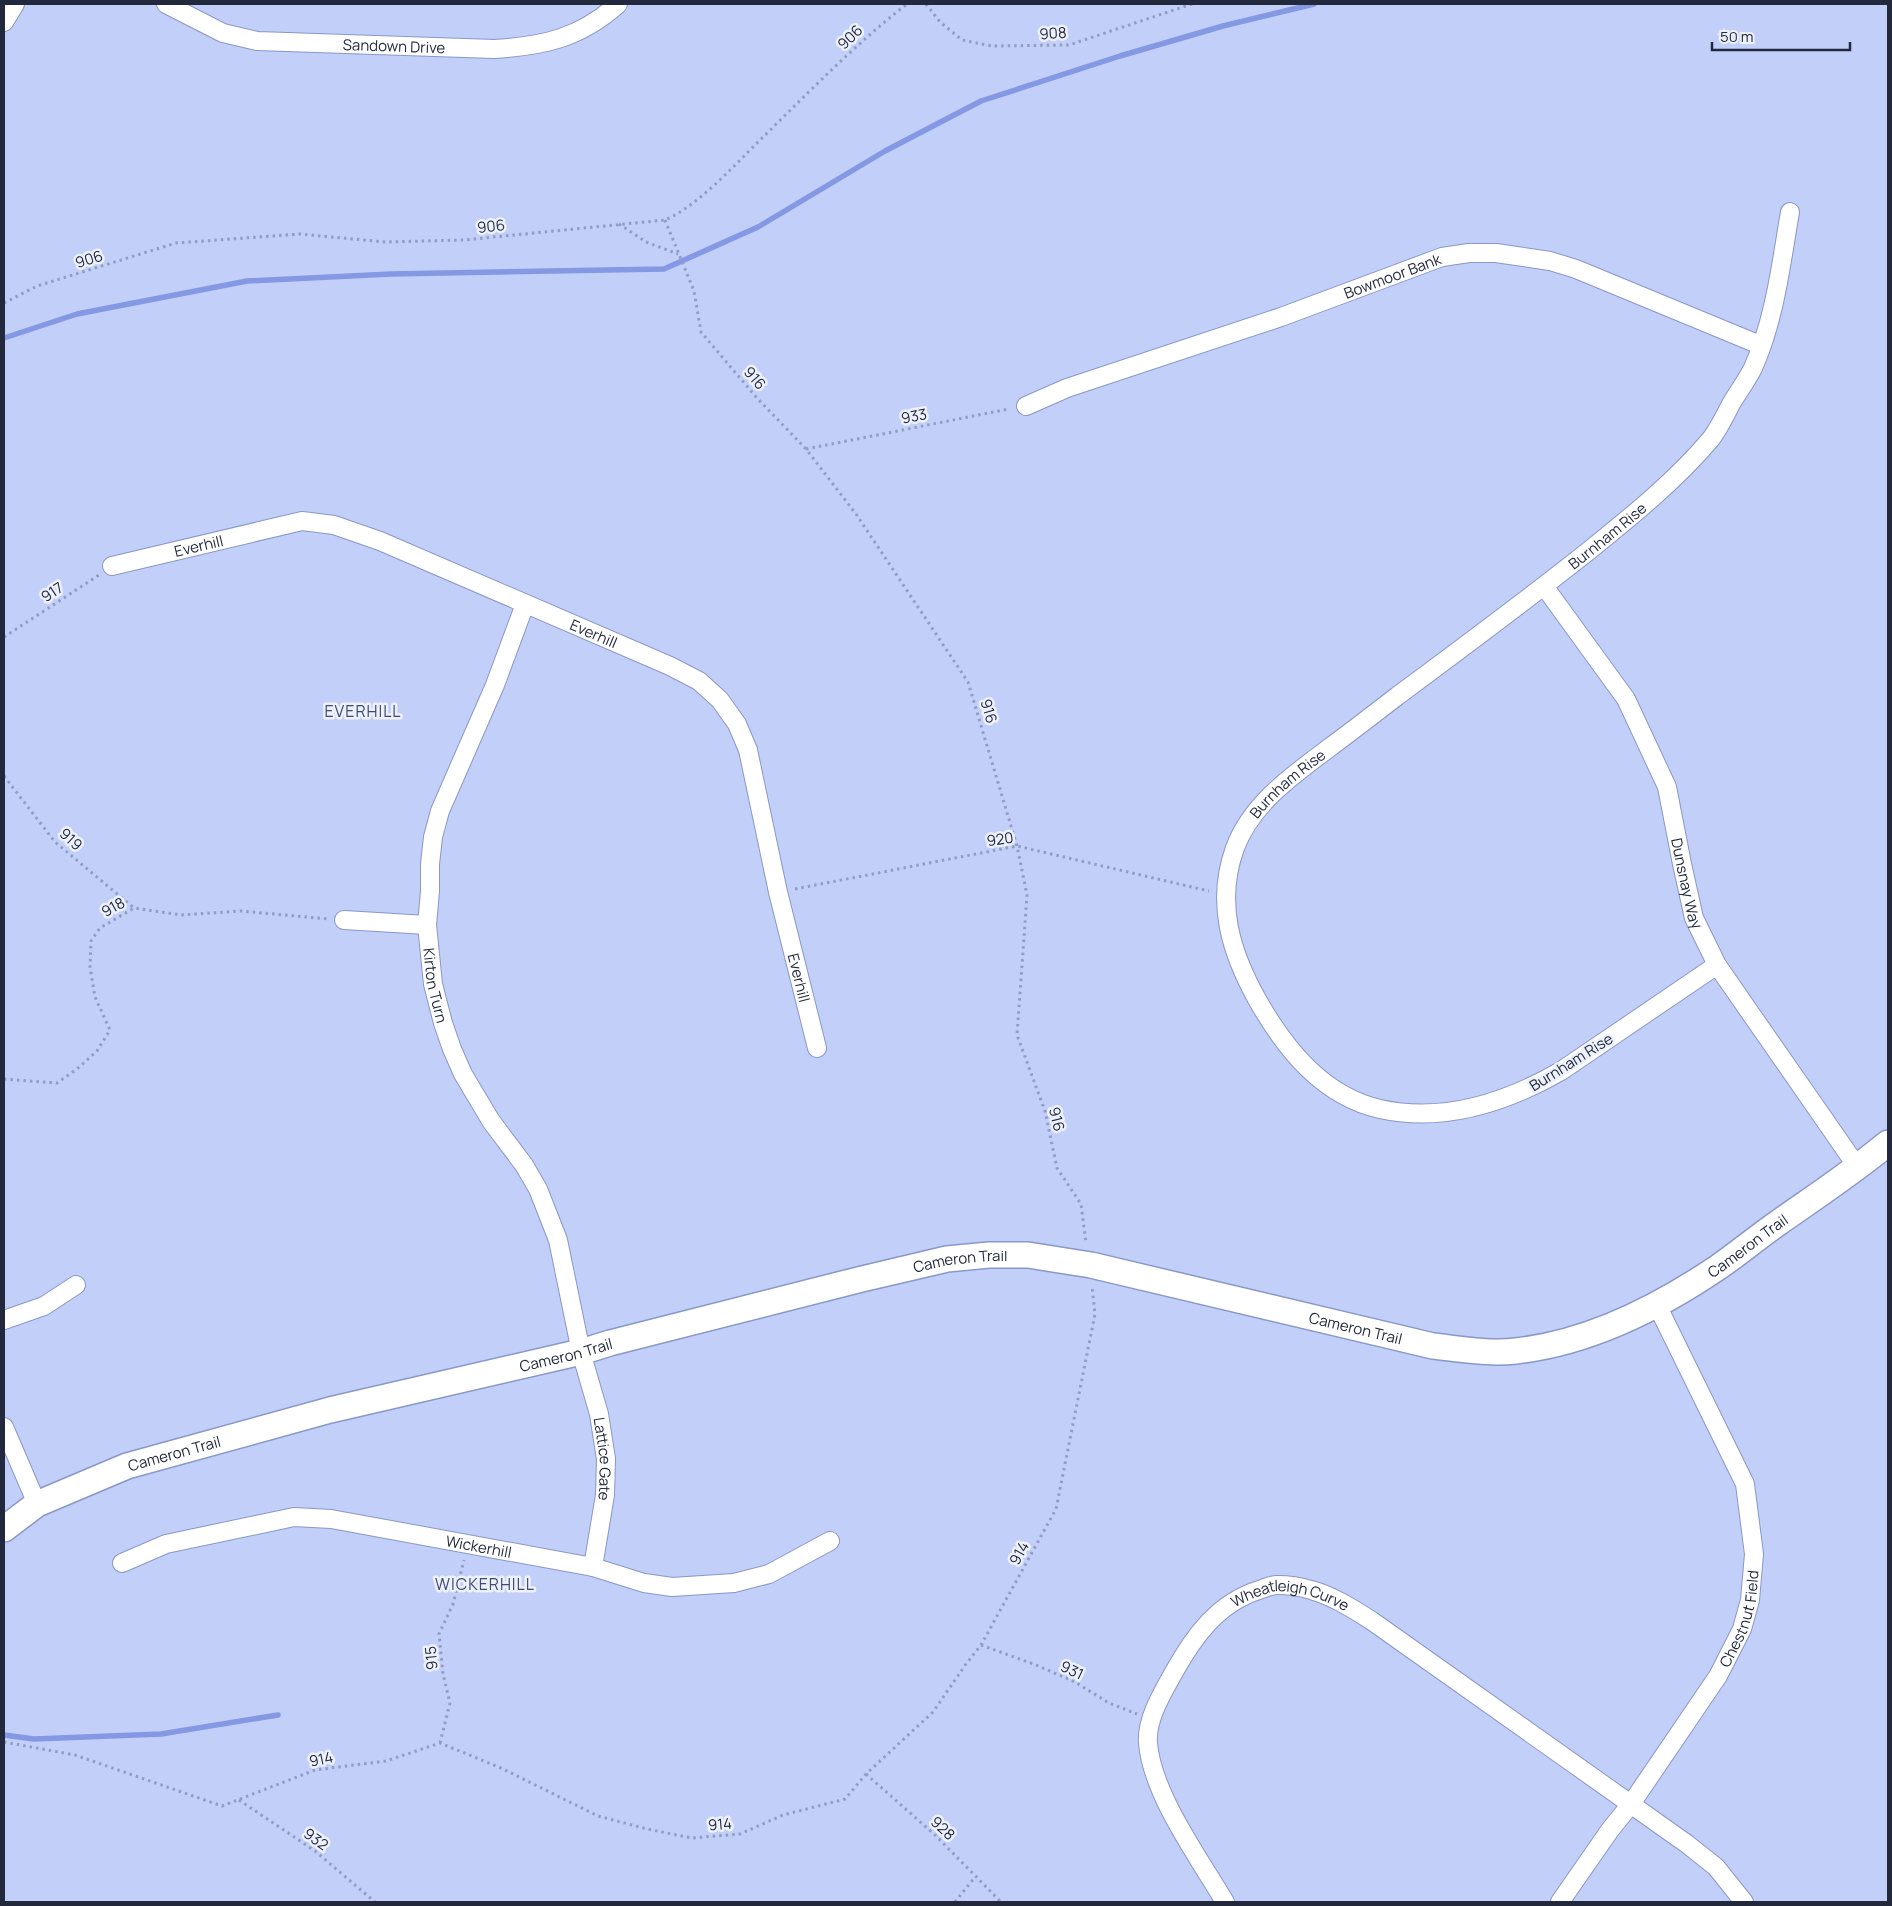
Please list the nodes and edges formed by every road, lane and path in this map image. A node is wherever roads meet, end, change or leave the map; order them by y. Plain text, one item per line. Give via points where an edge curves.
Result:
1 (15, 4) edge
2 (166, 4) edge
3 (618, 4) edge
4 (907, 4) edge
5 (926, 4) edge
6 (1192, 4) edge
7 (4, 22) edge
8 (1790, 212) dead end
9 (666, 220) junction
10 (619, 224) junction
11 (679, 254) junction
12 (4, 302) edge
13 (1760, 345) junction
14 (1026, 406) joint
15 (806, 449) junction
16 (112, 566) joint
17 (1544, 586) junction
18 (525, 604) junction
19 (4, 637) edge
20 (4, 776) edge
21 (1017, 846) junction
22 (778, 892) junction
23 (1224, 894) junction
24 (134, 908) junction
25 (344, 920) joint
26 (427, 925) junction
27 (1718, 966) junction
28 (817, 1048) dead end
29 (4, 1080) edge
30 (1888, 1144) edge
31 (1858, 1168) junction
32 (1089, 1257) junction
33 (76, 1285) dead end
34 (1657, 1305) junction
35 (4, 1320) edge
36 (581, 1352) junction
37 (4, 1427) edge
38 (37, 1504) junction
39 (4, 1529) edge
40 (830, 1541) dead end
41 (466, 1544) junction
42 (122, 1563) dead end
43 (593, 1567) junction
44 (981, 1645) junction
45 (1151, 1720) junction
46 (4, 1742) edge
47 (440, 1744) junction
48 (866, 1774) junction
49 (238, 1800) junction
50 (1631, 1804) junction
51 (975, 1877) junction
52 (376, 1902) edge
53 (954, 1902) edge
54 (1001, 1902) edge
55 (1225, 1902) edge
56 (1560, 1902) edge
57 (1744, 1902) edge

1 - 7 street
2 - 3 street, Sandown Drive via 223,33 257,41 494,49 530,47 570,36 602,18
4 - 9 path, 906 via 870,34 730,170 688,207
5 - 6 path, 908 via 940,22 962,40 992,46 1069,45
8 - 13 street, Burnham Rise via 1774,300
9 - 10 path, 906
9 - 11 path, 916
10 - 11 path via 646,242
10 - 12 path, 906 via 464,240 385,242 300,234 176,243 37,286
11 - 15 path, 916 via 694,292 701,332
13 - 14 street, Bowmoor Bank via 1576,269 1523,256 1469,253 1442,257 1281,317 1068,388
13 - 17 street, Burnham Rise via 1752,368 1712,437 1683,469 1628,519
14 - 15 path, 933
15 - 21 path, 916 via 856,514 968,682
16 - 18 street, Everhill via 302,521 355,531
16 - 19 path, 917
17 - 23 street, Burnham Rise via 1272,793 1250,818 1235,848
17 - 27 street, Dunsnay Way via 1626,699 1667,787 1694,918
18 - 22 street, Everhill via 670,666 699,681 720,700 737,724 748,750
18 - 26 street, Kirton Turn via 496,685 440,810 433,837
20 - 24 path, 919 via 55,842
21 - 22 path, 920
21 - 23 path, 920
21 - 32 path, 916 via 1027,895 1017,1035 1045,1111 1057,1168 1081,1204
22 - 28 street, Everhill
23 - 27 street, Burnham Rise via 1236,958 1268,1018 1289,1049 1328,1087 1378,1109 1405,1113 1460,1110 1538,1085
24 - 25 path, 918 via 181,915 241,911
24 - 29 path, 918 via 100,928 91,941 90,967 95,996 110,1030 97,1051 57,1083
25 - 26 street
26 - 36 street, Kirton Turn via 433,984 452,1049 491,1121 524,1165 549,1214 558,1240
27 - 31 street, Dunsnay Way
30 - 31 street, Cameron Trail
31 - 34 street, Cameron Trail via 1719,1267
32 - 34 street, Cameron Trail via 1399,1339 1486,1351 1515,1351 1570,1340
32 - 36 street, Cameron Trail via 1028,1254 946,1259
32 - 44 path, 914 via 1095,1314 1056,1509
33 - 35 street via 44,1306
34 - 50 street, Chestnut Field via 1745,1484 1754,1554 1750,1600 1742,1629 1713,1683
36 - 38 street, Cameron Trail via 330,1410 126,1466
36 - 43 street, Lattice Gate via 599,1414 606,1459
37 - 38 street
38 - 39 street, Cameron Trail
40 - 43 street, Wickerhill via 769,1574 734,1583 672,1587 644,1583
41 - 42 street, Wickerhill via 330,1519 294,1517 166,1544
41 - 43 street, Wickerhill
41 - 47 path, 915 via 453,1604 440,1634 443,1674 450,1702
44 - 45 path, 931 via 1075,1682 1109,1704
44 - 48 path, 914 via 934,1712
45 - 50 street, Wheatleigh Curve via 1188,1647 1208,1622 1228,1605 1275,1585 1312,1590 1372,1621
45 - 55 street, Wheatleigh Curve via 1148,1741 1152,1768 1176,1819
46 - 49 path, 914 via 75,1755 222,1806
47 - 48 path, 914 via 501,1768 598,1816 692,1838 740,1834 783,1815 845,1799
47 - 49 path, 914 via 386,1761 316,1770
48 - 51 path, 928 via 935,1835
49 - 52 path, 932 via 315,1851
50 - 56 street, Chestnut Field
50 - 57 street, Wheatleigh Curve via 1716,1867
51 - 53 path
51 - 54 path, 928

